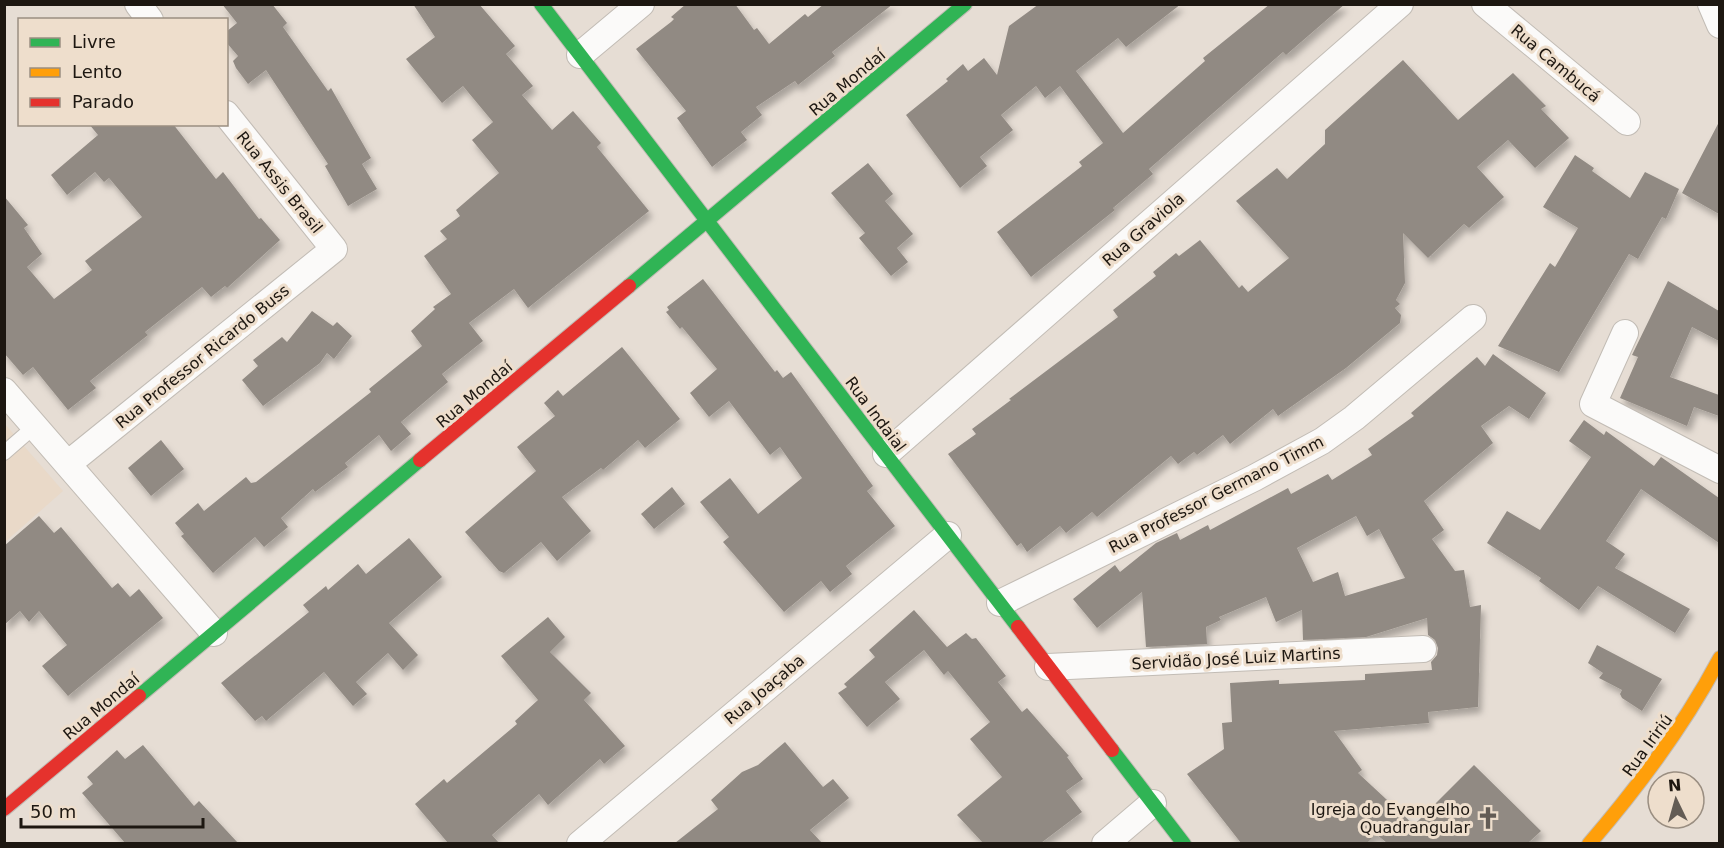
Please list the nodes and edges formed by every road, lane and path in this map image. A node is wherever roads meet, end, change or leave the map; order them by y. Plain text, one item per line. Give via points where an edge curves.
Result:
1 (138, 4) edge
2 (541, 4) edge
3 (641, 4) edge
4 (965, 4) edge
5 (1400, 4) edge
6 (1485, 4) edge
7 (1711, 4) edge
8 (148, 18) edge
9 (1719, 25) edge
10 (580, 55) junction
11 (228, 116) edge
12 (1627, 122) dead end
13 (707, 221) junction
14 (334, 249) joint
15 (1473, 318) dead end
16 (1625, 333) dead end
17 (4, 391) edge
18 (35, 426) junction
19 (4, 453) edge
20 (886, 454) junction
21 (69, 463) junction
22 (1719, 470) edge
23 (948, 535) junction
24 (1000, 603) junction
25 (214, 633) junction
26 (1424, 649) dead end
27 (1719, 658) edge
28 (1048, 667) junction
29 (1153, 803) junction
30 (4, 809) edge
31 (580, 843) edge
32 (1105, 843) edge
33 (1184, 843) edge
34 (1589, 843) edge

1 - 8 street
2 - 10 street, Rua Indaial
3 - 10 street
4 - 13 street, Rua Mondaí
5 - 20 street, Rua Graviola
6 - 12 street, Rua Cambucá
7 - 9 street
10 - 13 street, Rua Indaial
11 - 14 street, Rua Assis Brasil
13 - 20 street, Rua Indaial
13 - 25 street, Rua Mondaí
14 - 21 street, Rua Professor Ricardo Buss
15 - 24 street, Rua Professor Germano Timm via 1322,441
16 - 22 street via 1593,404
17 - 18 street
18 - 19 lane
18 - 21 street
20 - 23 street, Rua Indaial
21 - 25 street
23 - 24 street, Rua Indaial
23 - 31 street, Rua Joaçaba
24 - 28 street, Rua Indaial
25 - 30 street, Rua Mondaí
26 - 28 street, Servidão José Luiz Martins
27 - 34 street, Rua Iririú via 1656,765
28 - 29 street, Rua Indaial
29 - 32 street
29 - 33 street, Rua Indaial

